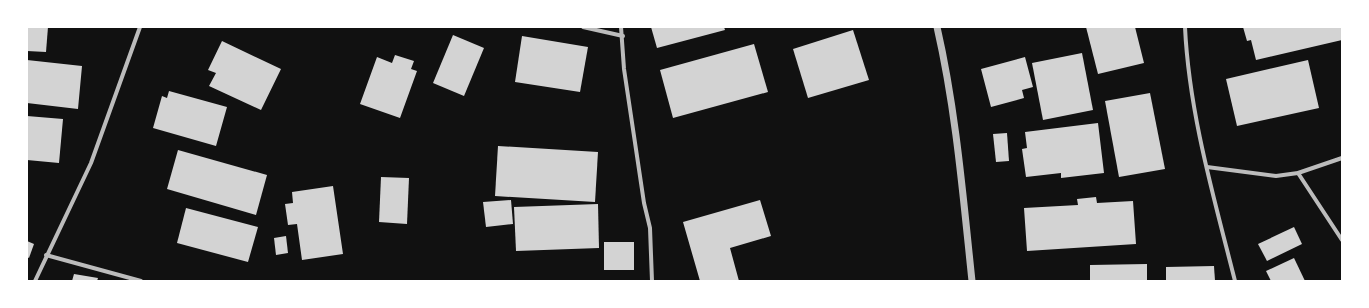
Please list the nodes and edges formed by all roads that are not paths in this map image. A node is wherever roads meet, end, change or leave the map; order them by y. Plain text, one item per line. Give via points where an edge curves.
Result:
1 (140, 27) edge
2 (583, 27) edge
3 (621, 27) edge
4 (937, 27) edge
5 (1185, 27) edge
6 (623, 36) junction
7 (1342, 158) edge
8 (1207, 168) junction
9 (1298, 172) junction
10 (1342, 240) edge
11 (46, 255) junction
12 (35, 281) edge
13 (141, 281) edge
14 (652, 281) edge
15 (972, 281) edge
16 (1234, 281) edge

1 - 11 street via 91,163
2 - 6 street
3 - 6 street
4 - 15 street via 960,176
5 - 8 street via 1194,105
6 - 14 street via 624,69 650,228
7 - 9 street
8 - 9 street via 1276,176
8 - 16 street
9 - 10 street
11 - 12 street
11 - 13 street

